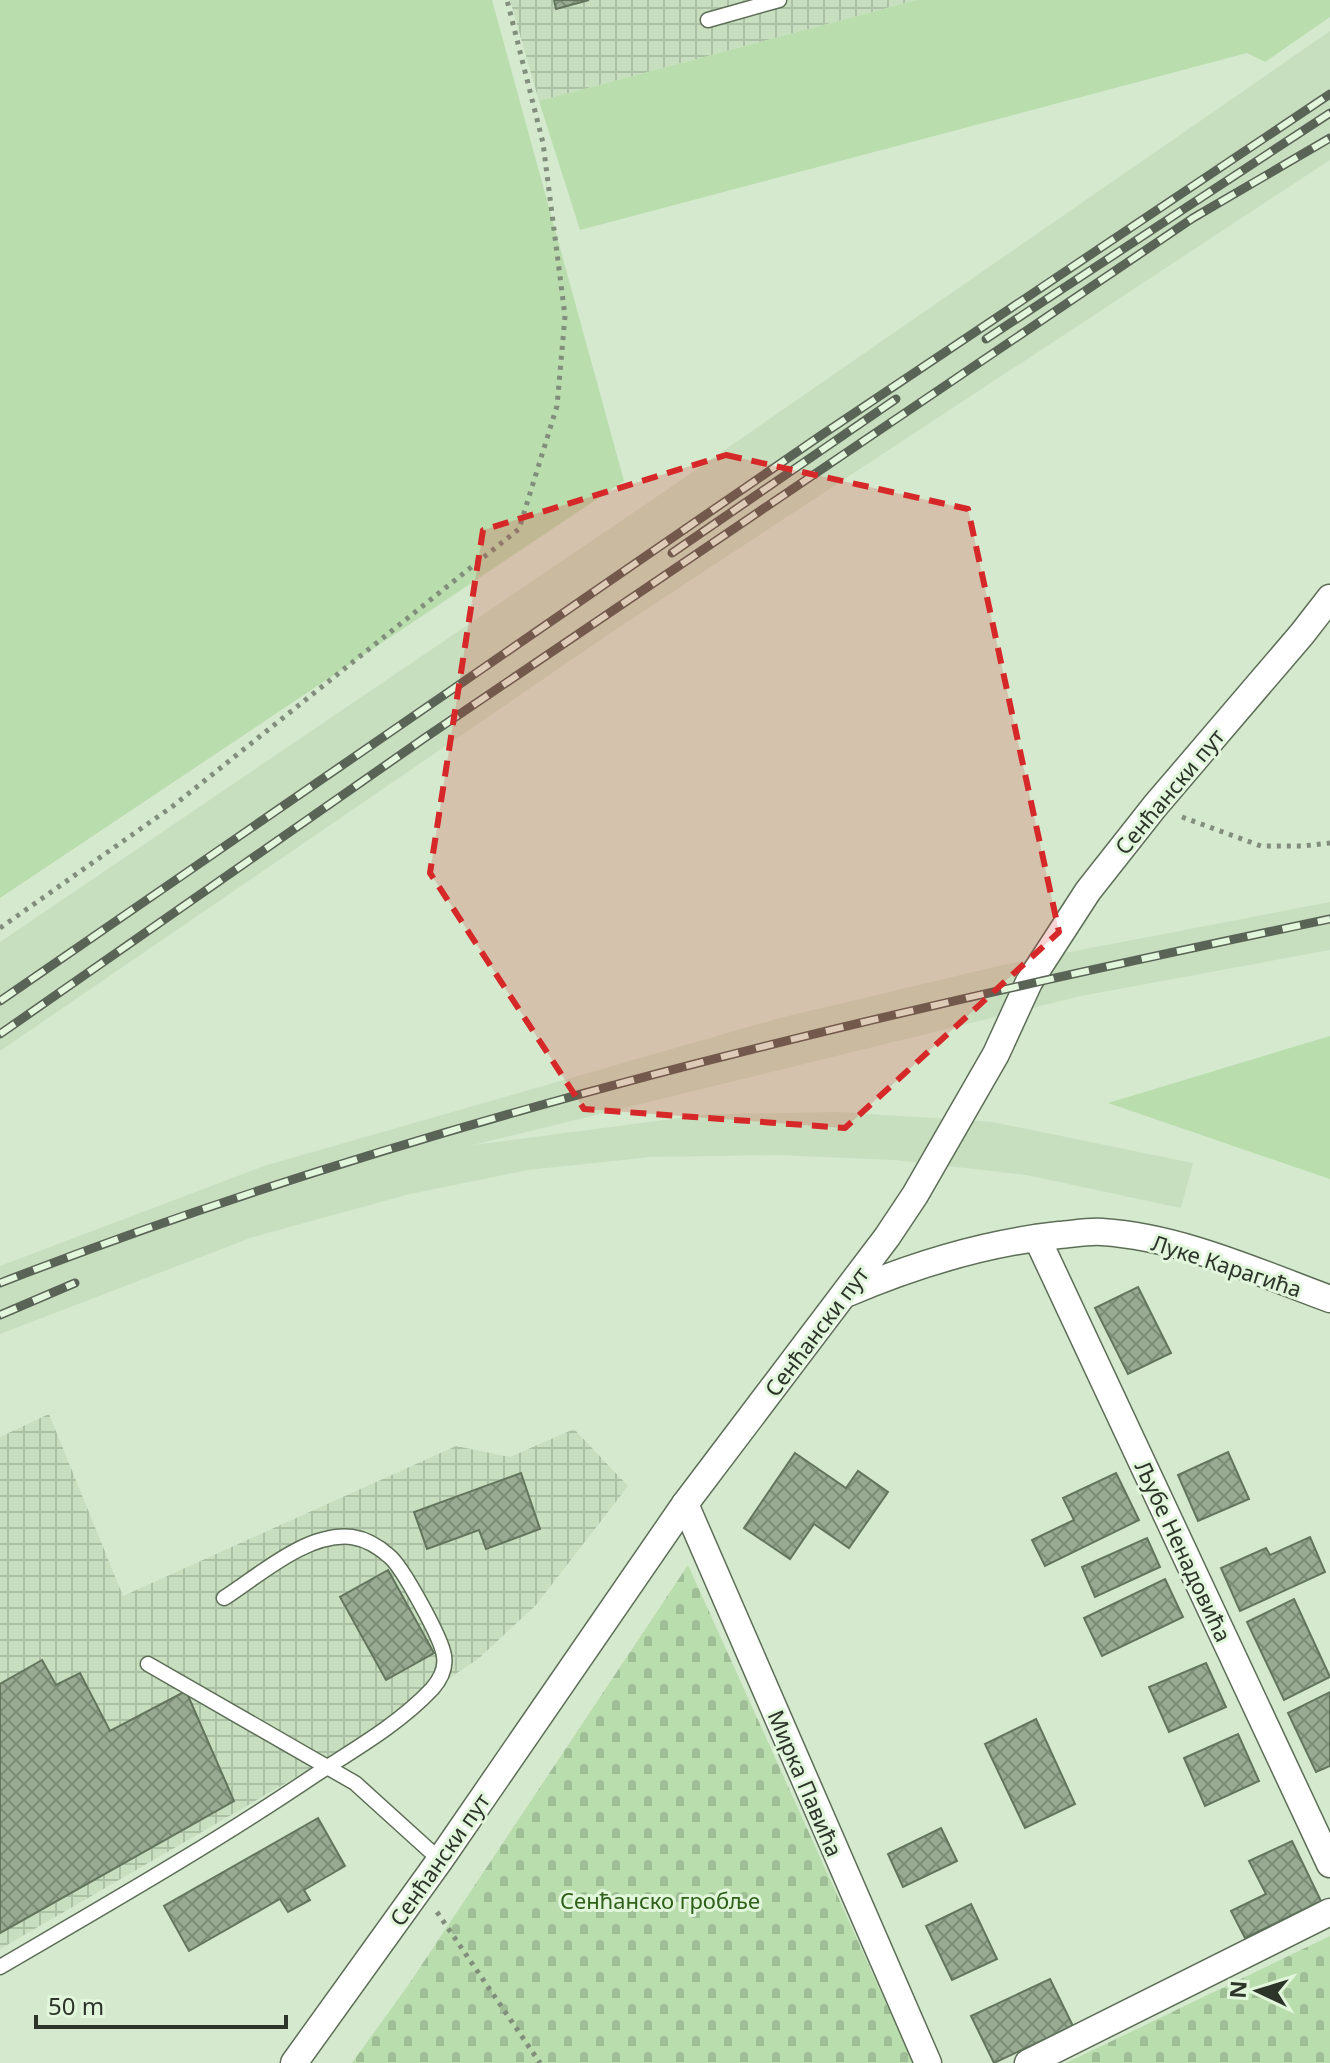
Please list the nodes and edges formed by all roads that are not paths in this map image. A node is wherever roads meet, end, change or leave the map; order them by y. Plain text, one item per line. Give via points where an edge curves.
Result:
1 (779, 0) edge
2 (708, 20) dead end
3 (1330, 598) edge
4 (1037, 1238) junction
5 (844, 1294) junction
6 (1330, 1299) edge
7 (685, 1504) junction
8 (224, 1598) dead end
9 (148, 1664) dead end
10 (329, 1766) junction
11 (440, 1860) junction
12 (1330, 1864) edge
13 (1330, 1912) edge
14 (0, 1967) edge
15 (294, 2063) edge
16 (928, 2063) edge
17 (1028, 2063) edge

1 - 2 lane
3 - 5 street, Сенћански пут via 1088,891 1029,982 996,1054 915,1195
4 - 5 street, Луке Карагића via 972,1249 900,1270
4 - 6 street, Луке Карагића via 1100,1232 1173,1244
4 - 12 street, Љубе Ненадовића
5 - 7 street, Сенћански пут
7 - 11 street, Сенћански пут
7 - 16 street, Мирка Павића
8 - 10 lane via 308,1543 328,1538 353,1537 392,1558 437,1634 444,1657 442,1673 396,1722
9 - 10 lane
10 - 11 lane
10 - 14 lane via 238,1827
11 - 15 street, Сенћански пут
13 - 17 street

